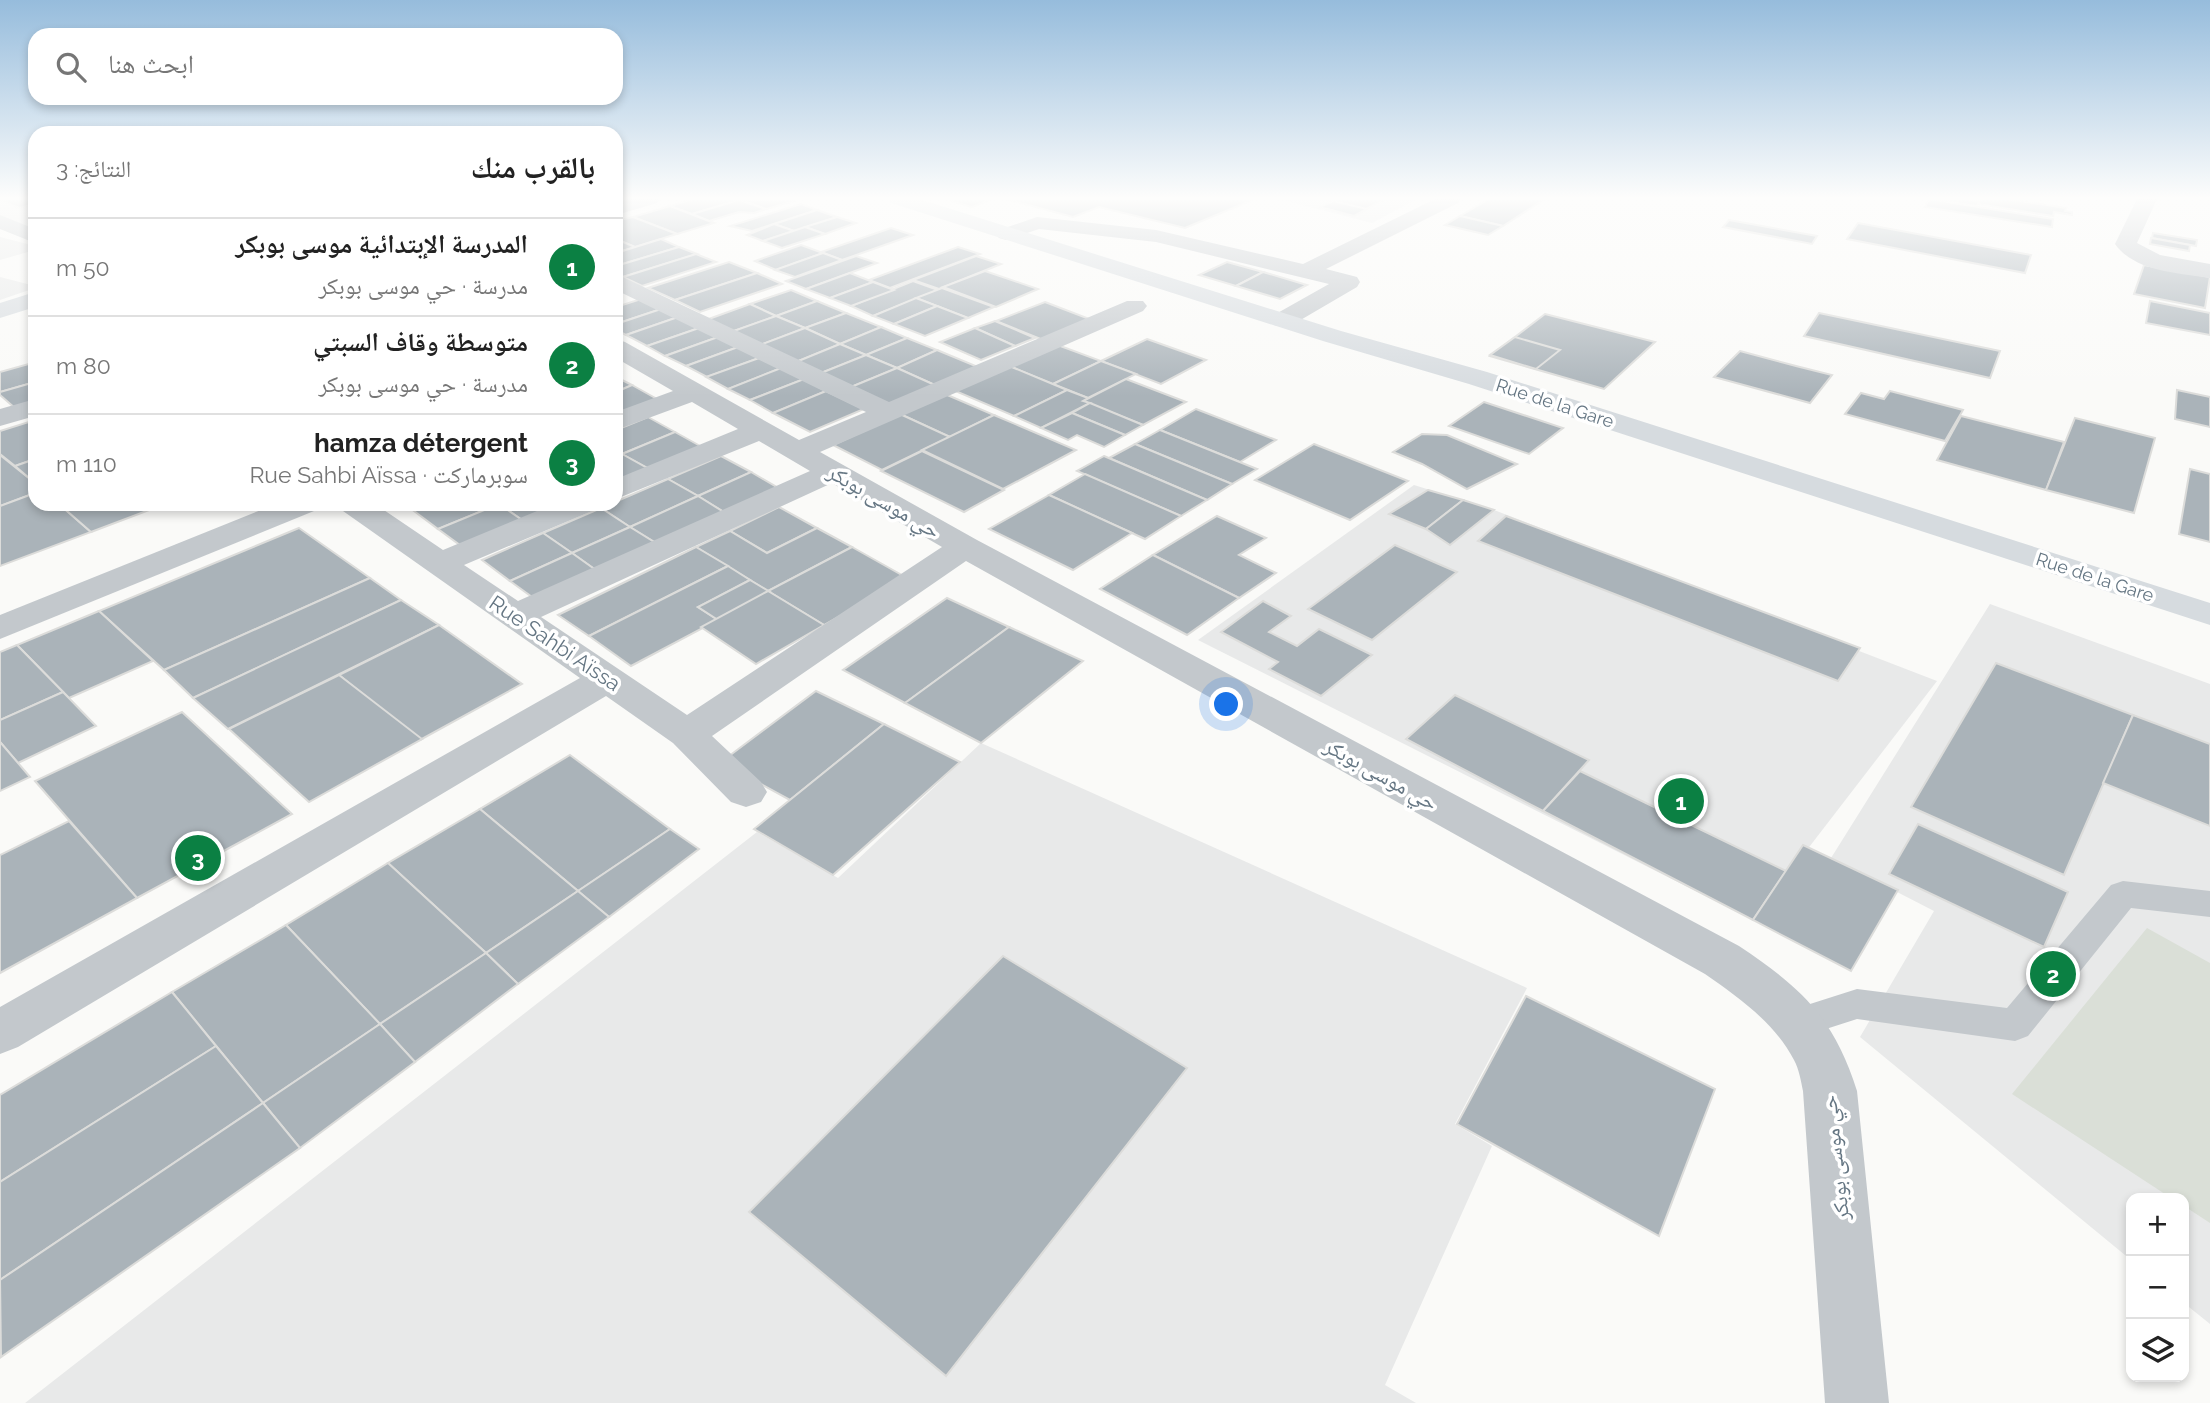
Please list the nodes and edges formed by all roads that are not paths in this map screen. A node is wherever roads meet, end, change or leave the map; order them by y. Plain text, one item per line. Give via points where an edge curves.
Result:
1 (1104, 264) edge
2 (1284, 264) edge
3 (1318, 264) edge
4 (2177, 264) edge
5 (1307, 270) junction
6 (2210, 271) edge
7 (623, 284) edge
8 (28, 302) edge
9 (1135, 306) dead end
10 (0, 312) edge
11 (1283, 320) junction
12 (623, 356) edge
13 (694, 392) junction
14 (28, 409) edge
15 (888, 412) junction
16 (0, 418) edge
17 (623, 419) edge
18 (758, 431) junction
19 (815, 461) junction
20 (623, 487) edge
21 (286, 511) edge
22 (379, 511) edge
23 (564, 511) edge
24 (965, 547) junction
25 (440, 563) junction
26 (2210, 614) edge
27 (514, 616) junction
28 (0, 628) edge
29 (608, 678) junction
30 (687, 734) junction
31 (746, 792) dead end
32 (2210, 904) edge
33 (1798, 1023) junction
34 (0, 1032) edge
35 (1857, 1403) edge

1 - 11 street, Rue de la Gare
2 - 5 street
3 - 5 street
4 - 6 street
5 - 11 street via 1349,282
7 - 15 street
8 - 10 street
9 - 15 street
11 - 26 street, Rue de la Gare via 1478,378
12 - 13 street, حي موسى بوبكر
13 - 17 street
13 - 18 street, حي موسى بوبكر
14 - 16 street
15 - 19 street
18 - 19 street, حي موسى بوبكر
18 - 20 street
19 - 24 street, حي موسى بوبكر
19 - 27 street
21 - 28 street
22 - 25 street, Rue Sahbi Aïssa
23 - 25 street
24 - 30 street
24 - 33 street, حي موسى بوبكر via 1723,960 1763,988
25 - 27 street, Rue Sahbi Aïssa
27 - 29 street, Rue Sahbi Aïssa
29 - 30 street, Rue Sahbi Aïssa
29 - 34 street
30 - 31 street, Rue Sahbi Aïssa
32 - 33 lane via 2123,894 2015,1025 1857,1004
33 - 35 street, حي موسى بوبكر via 1818,1052 1830,1091

